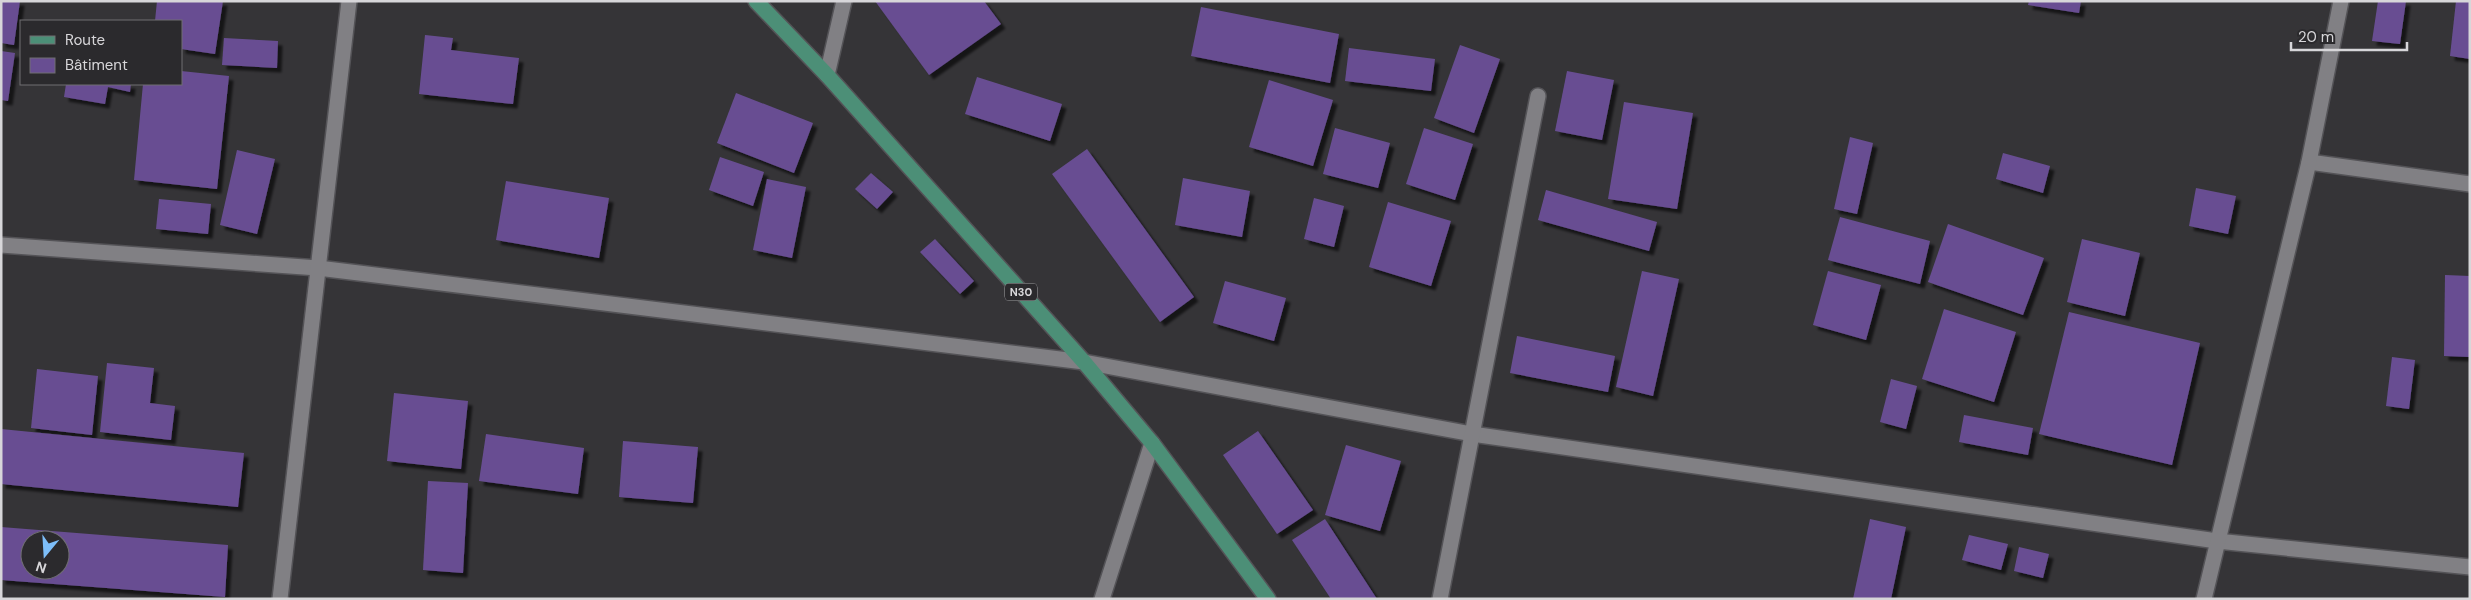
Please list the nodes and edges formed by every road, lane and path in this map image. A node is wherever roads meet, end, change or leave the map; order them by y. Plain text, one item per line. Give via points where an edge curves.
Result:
1 (349, 1) edge
2 (756, 1) edge
3 (844, 1) edge
4 (2341, 1) edge
5 (827, 75) junction
6 (1538, 96) dead end
7 (2309, 162) junction
8 (2470, 184) edge
9 (1, 245) edge
10 (318, 268) junction
11 (1084, 362) junction
12 (1472, 434) junction
13 (1152, 443) junction
14 (2217, 541) junction
15 (2470, 568) edge
16 (280, 599) edge
17 (1102, 599) edge
18 (1268, 599) edge
19 (1440, 599) edge
20 (2204, 599) edge

1 - 10 street
2 - 5 main road, N30
3 - 5 street
4 - 7 street
5 - 11 main road, N30
6 - 12 street
7 - 8 street
7 - 14 street
9 - 10 street
10 - 11 street
10 - 16 street
11 - 12 street
11 - 13 main road, N30
12 - 14 street
12 - 19 street
13 - 17 street
13 - 18 main road, N30
14 - 15 street
14 - 20 street

